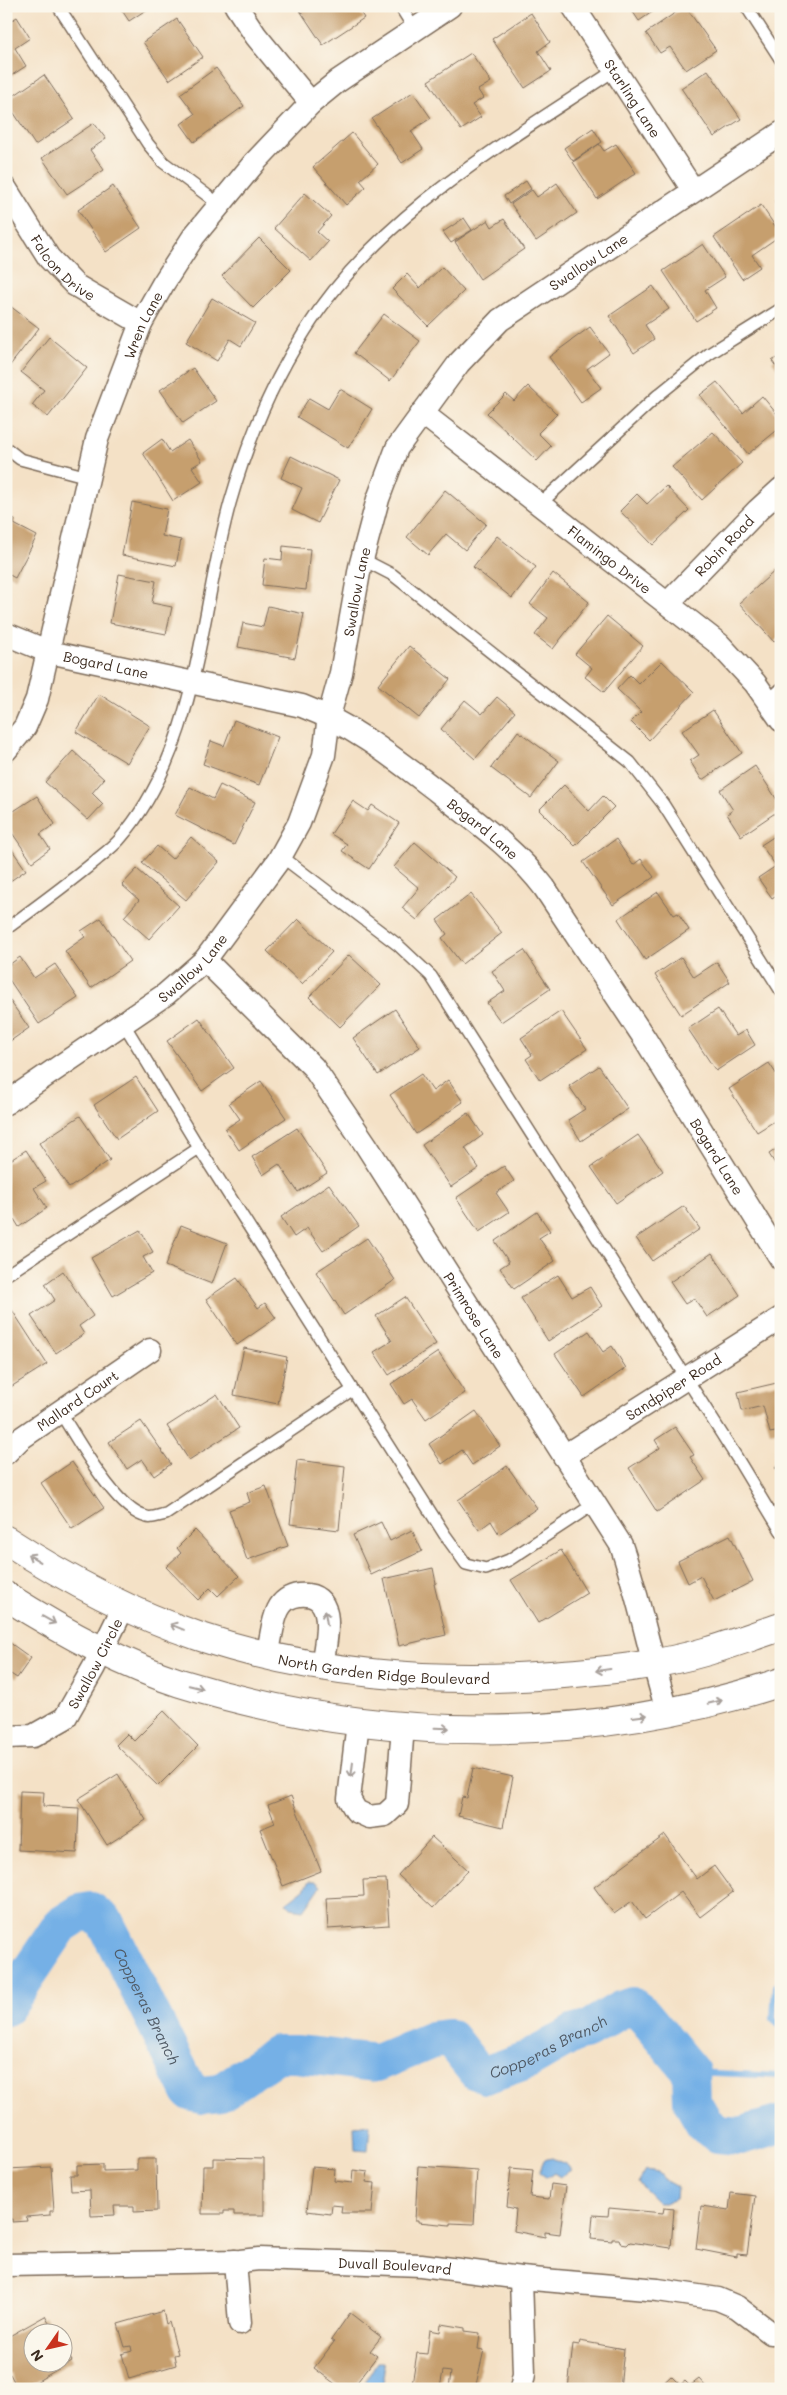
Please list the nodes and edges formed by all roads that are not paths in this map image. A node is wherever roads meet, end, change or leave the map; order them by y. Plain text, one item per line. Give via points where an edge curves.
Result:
1 (58, 6) edge
2 (236, 6) edge
3 (400, 6) edge
4 (450, 6) edge
5 (573, 6) edge
6 (746, 6) edge
7 (415, 30) junction
8 (781, 60) edge
9 (615, 70) junction
10 (310, 104) junction
11 (781, 133) edge
12 (6, 189) edge
13 (693, 190) junction
14 (220, 205) junction
15 (781, 309) edge
16 (141, 323) junction
17 (422, 413) junction
18 (6, 448) edge
19 (88, 477) junction
20 (781, 489) edge
21 (540, 504) junction
22 (362, 560) junction
23 (668, 603) junction
24 (6, 634) edge
25 (49, 652) junction
26 (192, 682) junction
27 (774, 695) edge
28 (329, 716) junction
29 (781, 720) edge
30 (6, 750) edge
31 (281, 856) junction
32 (6, 929) edge
33 (205, 960) junction
34 (781, 990) edge
35 (124, 1024) junction
36 (6, 1103) edge
37 (199, 1148) junction
38 (781, 1259) edge
39 (6, 1276) edge
40 (781, 1318) edge
41 (150, 1350) dead end
42 (685, 1378) junction
43 (352, 1390) junction
44 (60, 1412) junction
45 (6, 1453) edge
46 (564, 1456) junction
47 (594, 1504) junction
48 (781, 1531) edge
49 (6, 1540) edge
50 (6, 1596) edge
51 (124, 1606) junction
52 (781, 1627) edge
53 (103, 1651) junction
54 (268, 1655) junction
55 (652, 1663) junction
56 (322, 1666) junction
57 (781, 1682) edge
58 (668, 1713) junction
59 (358, 1722) junction
60 (403, 1726) junction
61 (6, 1737) edge
62 (235, 2261) junction
63 (6, 2265) edge
64 (521, 2278) junction
65 (240, 2323) dead end
66 (771, 2333) dead end
67 (521, 2389) edge

1 - 14 lane via 148,144 163,162
2 - 10 street
3 - 7 lane
4 - 7 street, Wren Lane
5 - 9 street, Starling Lane
6 - 8 lane
7 - 10 street, Wren Lane via 338,81
9 - 13 street, Starling Lane
9 - 26 lane via 448,182 412,210 337,286 305,330 252,434 230,504
10 - 14 street, Wren Lane
11 - 13 street, Swallow Lane
12 - 16 street, Falcon Drive via 49,258 75,284
13 - 17 street, Swallow Lane via 500,320 459,363
14 - 16 street, Wren Lane via 194,236
15 - 21 lane via 709,354 679,378
16 - 19 street, Wren Lane via 97,439
17 - 21 street, Flamingo Drive
17 - 22 street, Swallow Lane via 397,448 378,499
18 - 19 lane via 20,459
19 - 25 street, Wren Lane
20 - 23 street, Robin Road
21 - 23 street, Flamingo Drive
22 - 28 street, Swallow Lane via 341,673
22 - 34 lane via 393,576 630,762 663,804
23 - 27 street, Flamingo Drive via 719,644 755,683
24 - 25 street, Bogard Lane
25 - 26 street, Bogard Lane
25 - 30 street, Wren Lane via 31,713
26 - 28 street, Bogard Lane via 302,706
26 - 32 lane via 177,739 166,764 154,788 118,841
27 - 29 street, Flamingo Drive
28 - 31 street, Swallow Lane via 324,755 299,823
28 - 38 street, Bogard Lane via 378,745 526,863 646,1039
31 - 33 street, Swallow Lane
31 - 42 lane via 398,945 431,976
33 - 35 street, Swallow Lane
33 - 46 street, Primrose Lane via 313,1066
35 - 36 street, Swallow Lane
35 - 37 lane
37 - 39 lane
37 - 43 lane
40 - 42 street, Sandpiper Road
41 - 44 street, Mallard Court
42 - 46 street, Sandpiper Road
42 - 48 lane
43 - 44 lane via 166,1514 148,1518 120,1500
43 - 47 lane via 466,1564 486,1569 509,1560
44 - 45 street, Mallard Court via 20,1439
46 - 47 street, Primrose Lane
47 - 55 street, Primrose Lane via 621,1545 636,1590
51 -> 49 main road, North Garden Ridge Boulevard via 67,1578
50 -> 53 main road
51 - 53 street, Swallow Circle
54 -> 51 main road, North Garden Ridge Boulevard via 197,1636
52 - 55 main road, North Garden Ridge Boulevard via 707,1652
53 -> 59 main road via 179,1682 284,1709
53 - 61 street, Swallow Circle via 65,1718 33,1736
54 - 56 main road, North Garden Ridge Boulevard
56 -> 54 street via 328,1615 319,1601 304,1595 288,1598 277,1611
55 -> 56 main road, North Garden Ridge Boulevard via 580,1673 468,1678
55 - 58 street, Primrose Lane
58 -> 57 main road via 736,1697
60 -> 58 main road via 477,1730 539,1728
59 - 60 main road
59 -> 60 street via 349,1799 356,1811 369,1817 385,1815 397,1804
62 - 63 street, Duvall Boulevard
62 - 64 street, Duvall Boulevard via 369,2261
62 - 65 street
64 - 66 street, Duvall Boulevard via 658,2290 718,2299 736,2307
64 - 67 street via 524,2374

